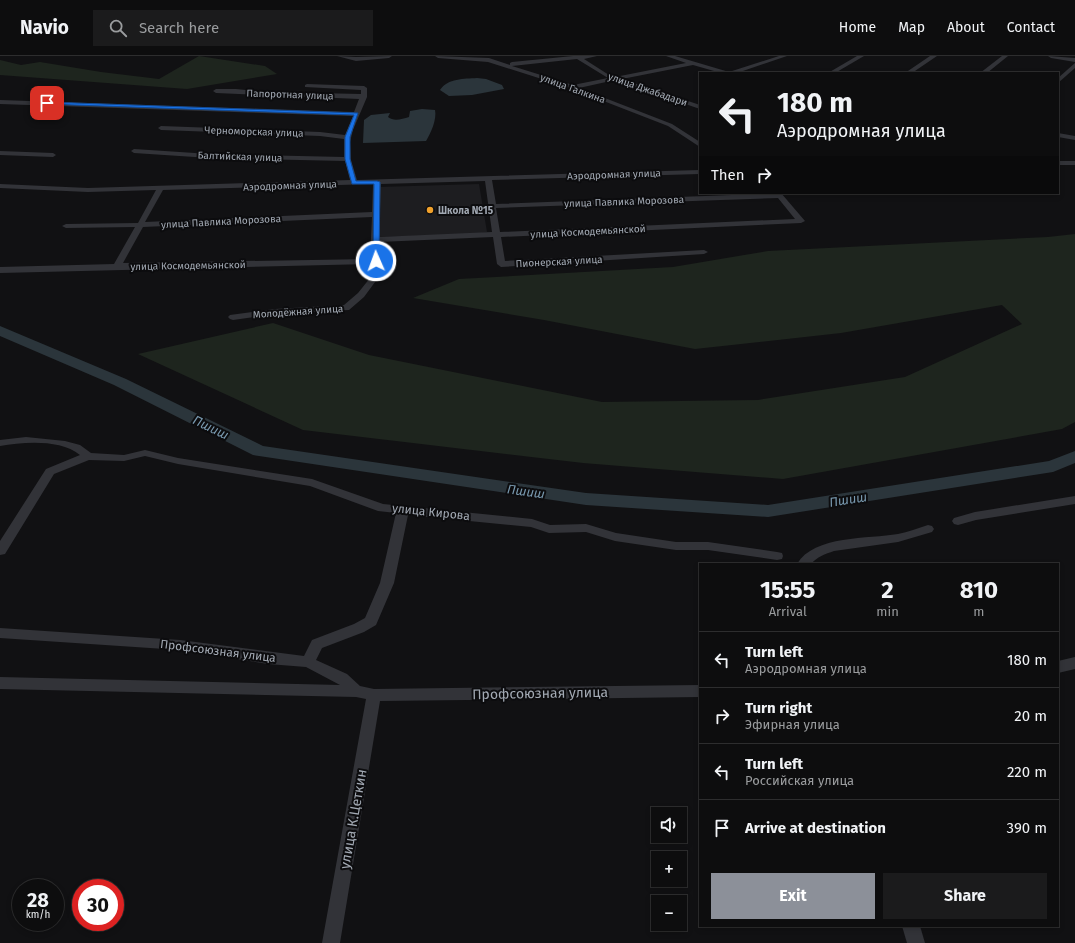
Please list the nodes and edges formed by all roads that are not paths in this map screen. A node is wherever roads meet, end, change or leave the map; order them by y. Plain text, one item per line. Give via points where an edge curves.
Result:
1 (340, 56) edge
2 (389, 56) edge
3 (438, 56) edge
4 (594, 56) edge
5 (669, 56) edge
6 (784, 56) edge
7 (861, 56) edge
8 (934, 56) edge
9 (1005, 56) edge
10 (1051, 56) edge
11 (577, 57) edge
12 (1075, 60) edge
13 (693, 63) junction
14 (506, 65) junction
15 (1075, 65) edge
16 (724, 72) edge
17 (734, 72) edge
18 (833, 72) edge
19 (910, 72) edge
20 (984, 72) edge
21 (615, 79) junction
22 (1059, 80) edge
23 (307, 86) dead end
24 (572, 87) junction
25 (216, 92) dead end
26 (364, 96) junction
27 (0, 102) edge
28 (699, 107) edge
29 (357, 114) junction
30 (160, 128) dead end
31 (1059, 135) edge
32 (348, 137) junction
33 (1075, 138) edge
34 (699, 144) edge
35 (134, 151) dead end
36 (0, 153) edge
37 (53, 155) dead end
38 (347, 159) junction
39 (1059, 163) edge
40 (1075, 163) edge
41 (699, 172) edge
42 (488, 178) junction
43 (377, 182) junction
44 (354, 183) junction
45 (0, 186) edge
46 (161, 188) junction
47 (778, 194) edge
48 (493, 206) junction
49 (376, 214) junction
50 (142, 225) junction
51 (66, 226) dead end
52 (495, 236) junction
53 (375, 240) junction
54 (704, 252) dead end
55 (376, 261) junction
56 (117, 266) junction
57 (0, 270) edge
58 (233, 317) dead end
59 (0, 443) edge
60 (88, 456) junction
61 (1075, 500) edge
62 (403, 509) junction
63 (958, 521) dead end
64 (928, 529) dead end
65 (0, 551) edge
66 (778, 556) dead end
67 (804, 563) edge
68 (0, 634) edge
69 (308, 662) junction
70 (1075, 663) edge
71 (1059, 667) edge
72 (0, 682) edge
73 (356, 691) junction
74 (699, 691) edge
75 (374, 695) junction
76 (911, 927) edge
77 (331, 943) edge
78 (916, 943) edge

1 - 2 street via 356,59
3 - 14 street, улица Галкина via 489,60
4 - 11 street
5 - 13 street
6 - 17 street
7 - 18 street
8 - 19 street
9 - 20 street
10 - 12 street
11 - 14 street
11 - 21 street, улица Джабадари
13 - 16 street
13 - 21 street
14 - 24 street, улица Галкина
15 - 22 street
21 - 24 street
21 - 28 street, улица Джабадари
23 - 26 street via 364,88
24 - 34 street, улица Галкина via 670,125
25 - 26 street, Папоротная улица
26 - 29 street
27 - 29 street
29 - 32 street
30 - 32 street, Черноморская улица
31 - 33 street
32 - 38 street
35 - 38 street, Балтийская улица via 210,156
36 - 37 street
38 - 44 street
39 - 40 street
41 - 42 street, Аэродромная улица
42 - 43 street, Аэродромная улица
42 - 48 street, Пионерская улица
43 - 44 street, Аэродромная улица
43 - 49 street, Молодёжная улица
44 - 46 street, Аэродромная улица
45 - 46 street, Аэродромная улица via 88,190
46 - 50 street
47 - 48 street, улица Павлика Морозова
47 - 52 street, улица Космодемьянской via 801,221
48 - 52 street, Пионерская улица
49 - 50 street, улица Павлика Морозова
49 - 53 street, Молодёжная улица
50 - 51 street, улица Павлика Морозова
50 - 56 street
52 - 53 street, улица Космодемьянской
52 - 54 street, Пионерская улица via 501,264
53 - 55 street, Молодёжная улица
55 - 56 street, улица Космодемьянской
55 - 58 street, Молодёжная улица via 374,278 361,295 346,308 265,311
56 - 57 street, улица Космодемьянской
59 - 60 street via 58,442 74,446
60 - 62 street, улица Кирова via 124,458 146,453 178,461 312,482 382,508
60 - 65 street via 50,472
61 - 63 street
62 - 66 street, улица Кирова via 532,523 549,528 586,528 615,538 676,546 708,546
62 - 69 street via 387,583 371,621 317,644
64 - 67 street via 900,538 851,543 825,550 807,557
68 - 69 street, Профсоюзная улица via 180,645
69 - 73 street, Профсоюзная улица via 342,678
70 - 71 street
72 - 73 street, Профсоюзная улица
73 - 75 street, Профсоюзная улица
74 - 75 street, Профсоюзная улица
75 - 77 street, улица К.Цеткин
76 - 78 street

